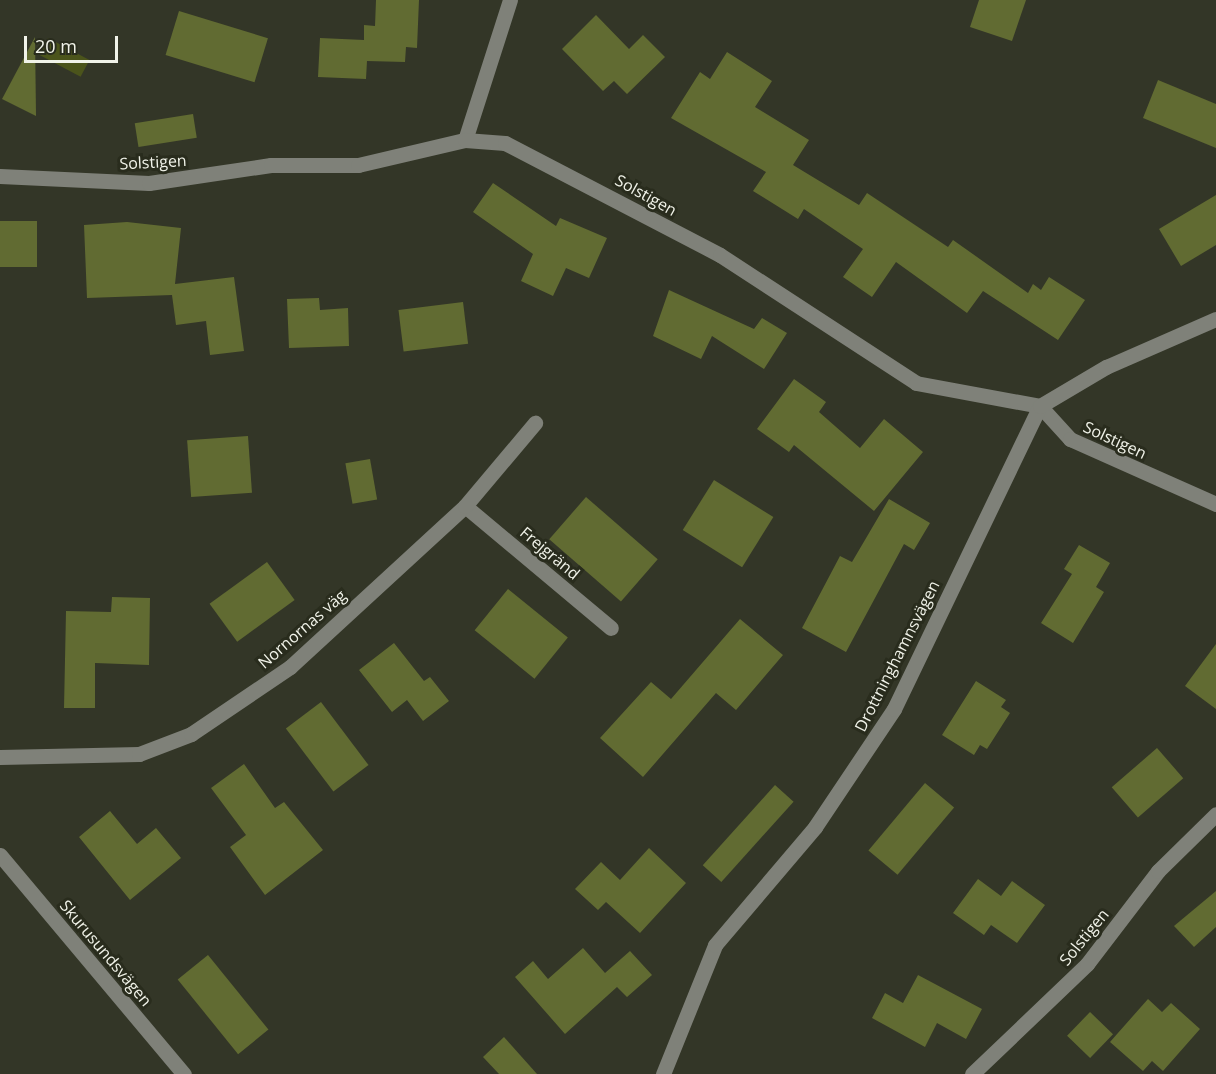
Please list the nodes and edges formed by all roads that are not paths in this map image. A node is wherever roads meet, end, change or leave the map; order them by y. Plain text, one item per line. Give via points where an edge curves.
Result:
1 (510, 0) edge
2 (465, 140) junction
3 (0, 176) edge
4 (1216, 319) edge
5 (1040, 406) junction
6 (535, 423) dead end
7 (1216, 504) edge
8 (465, 506) junction
9 (611, 628) dead end
10 (0, 757) edge
11 (1216, 814) edge
12 (0, 855) edge
13 (184, 1074) edge
14 (663, 1074) edge
15 (972, 1074) edge

1 - 2 street
2 - 3 street, Solstigen via 358,165 271,165 149,183
2 - 5 street, Solstigen via 505,143 571,174 720,255 916,383
4 - 5 street via 1106,367
5 - 7 street, Solstigen via 1070,439
5 - 14 street, Drottninghamnsvägen via 894,709 815,827 715,945
6 - 8 street, Nornornas väg
8 - 9 street, Frejgränd
8 - 10 street, Nornornas väg via 290,667 191,734 139,754
11 - 15 street, Solstigen via 1158,871 1087,964
12 - 13 street, Skurusundsvägen

